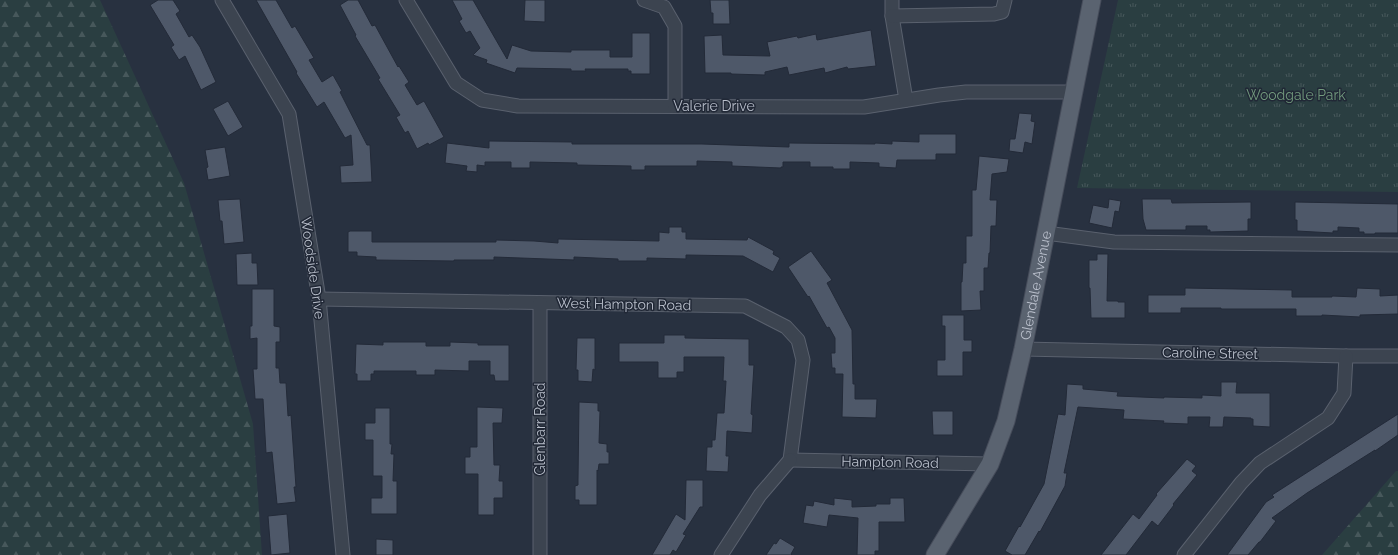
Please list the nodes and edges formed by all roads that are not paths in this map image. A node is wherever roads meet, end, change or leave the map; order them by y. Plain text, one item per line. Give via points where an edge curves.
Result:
1 (222, 0) edge
2 (406, 0) edge
3 (644, 0) edge
4 (892, 0) edge
5 (1005, 0) edge
6 (1092, 0) edge
7 (892, 16) junction
8 (1074, 92) junction
9 (906, 100) junction
10 (675, 106) junction
11 (1046, 233) junction
12 (1398, 245) edge
13 (319, 299) junction
14 (540, 303) junction
15 (1023, 349) junction
16 (1346, 356) junction
17 (1398, 356) edge
18 (790, 460) junction
19 (990, 464) junction
20 (343, 555) edge
21 (540, 555) edge
22 (721, 555) edge
23 (935, 555) edge
24 (1184, 555) edge

1 - 13 street, Woodside Drive via 289,114
2 - 10 street, Valerie Drive via 456,84 482,100 518,106
3 - 10 street via 664,7 675,26
4 - 7 street
5 - 7 street via 1002,12 994,14
6 - 8 main road, Glendale Avenue
7 - 9 street
8 - 9 street, Valerie Drive via 966,92
8 - 11 main road, Glendale Avenue
9 - 10 street, Valerie Drive via 864,108
11 - 12 street via 1114,242
11 - 15 main road, Glendale Avenue
13 - 14 street, West Hampton Road
13 - 20 street, Woodside Drive
14 - 18 street, West Hampton Road via 745,306 786,327 798,340 803,360
14 - 21 street, Glenbarr Road
15 - 16 street, Caroline Street
15 - 19 main road, Glendale Avenue via 1006,421
16 - 17 street, Caroline Street
16 - 24 street via 1344,393 1328,418 1260,463
18 - 19 street, Hampton Road
18 - 22 street via 760,495
19 - 23 main road, Glendale Avenue

